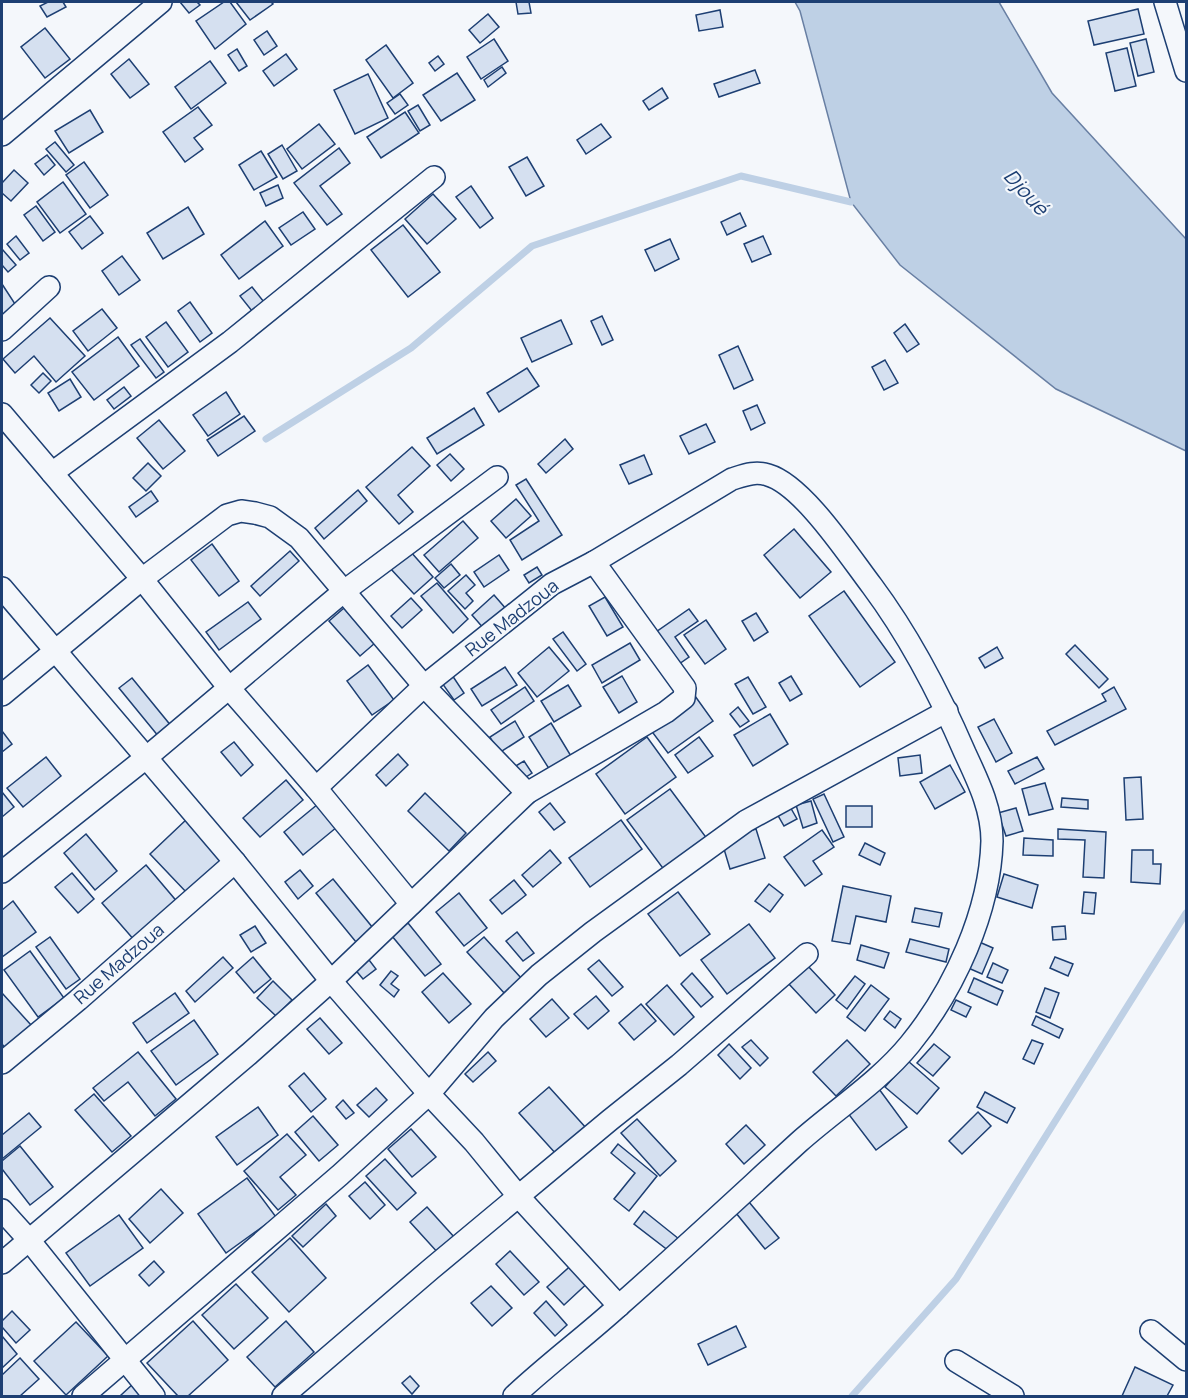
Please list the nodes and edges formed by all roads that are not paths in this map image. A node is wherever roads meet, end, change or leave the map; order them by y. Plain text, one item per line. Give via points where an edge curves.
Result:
1 (161, 2) edge
2 (1165, 2) edge
3 (1186, 71) edge
4 (2, 135) edge
5 (434, 177) dead end
6 (49, 287) dead end
7 (2, 330) edge
8 (2, 414) edge
9 (52, 473) junction
10 (497, 477) dead end
11 (594, 562) junction
12 (142, 579) junction
13 (2, 588) edge
14 (343, 592) junction
15 (56, 651) junction
16 (424, 686) junction
17 (229, 688) junction
18 (2, 695) edge
19 (947, 711) junction
20 (147, 757) junction
21 (316, 788) junction
22 (526, 793) junction
23 (235, 862) junction
24 (2, 872) edge
25 (411, 904) junction
26 (807, 954) dead end
27 (331, 981) junction
28 (2, 1064) edge
29 (429, 1094) junction
30 (519, 1197) junction
31 (2, 1210) edge
32 (28, 1240) junction
33 (2, 1263) edge
34 (619, 1306) junction
35 (1150, 1331) dead end
36 (126, 1360) junction
37 (956, 1360) dead end
38 (1186, 1360) edge
39 (83, 1396) edge
40 (154, 1396) edge
41 (283, 1396) edge
42 (514, 1396) edge
43 (1013, 1396) edge

1 - 4 street
2 - 3 street
5 - 9 street via 230,342
6 - 7 street
8 - 9 street
9 - 12 street
10 - 14 street
11 - 16 street, Rue Madzoua via 552,584
11 - 19 street, Rue Madzoua via 732,479 750,473 766,474 780,480 818,516 893,614
11 - 22 street via 685,688 684,698
12 - 14 street via 227,516 248,512 270,517 299,538
12 - 15 street
12 - 17 street
13 - 15 street
14 - 16 street
14 - 17 street
15 - 18 street
15 - 20 street
16 - 21 street, Rue Madzoua
16 - 22 street
17 - 20 street
17 - 21 street
19 - 29 street via 746,821 593,932 494,1018
19 - 34 street via 986,800 992,838 979,911 942,1001 909,1046
20 - 23 street
20 - 24 street
21 - 25 street
22 - 25 street
23 - 27 street
23 - 28 street, Rue Madzoua
25 - 27 street
26 - 30 street
27 - 29 street
27 - 32 street
29 - 30 street
29 - 36 street
30 - 34 street
30 - 41 street
31 - 32 street
32 - 33 street
32 - 36 street
34 - 42 street
35 - 38 street
36 - 39 street
36 - 40 street
37 - 43 street

